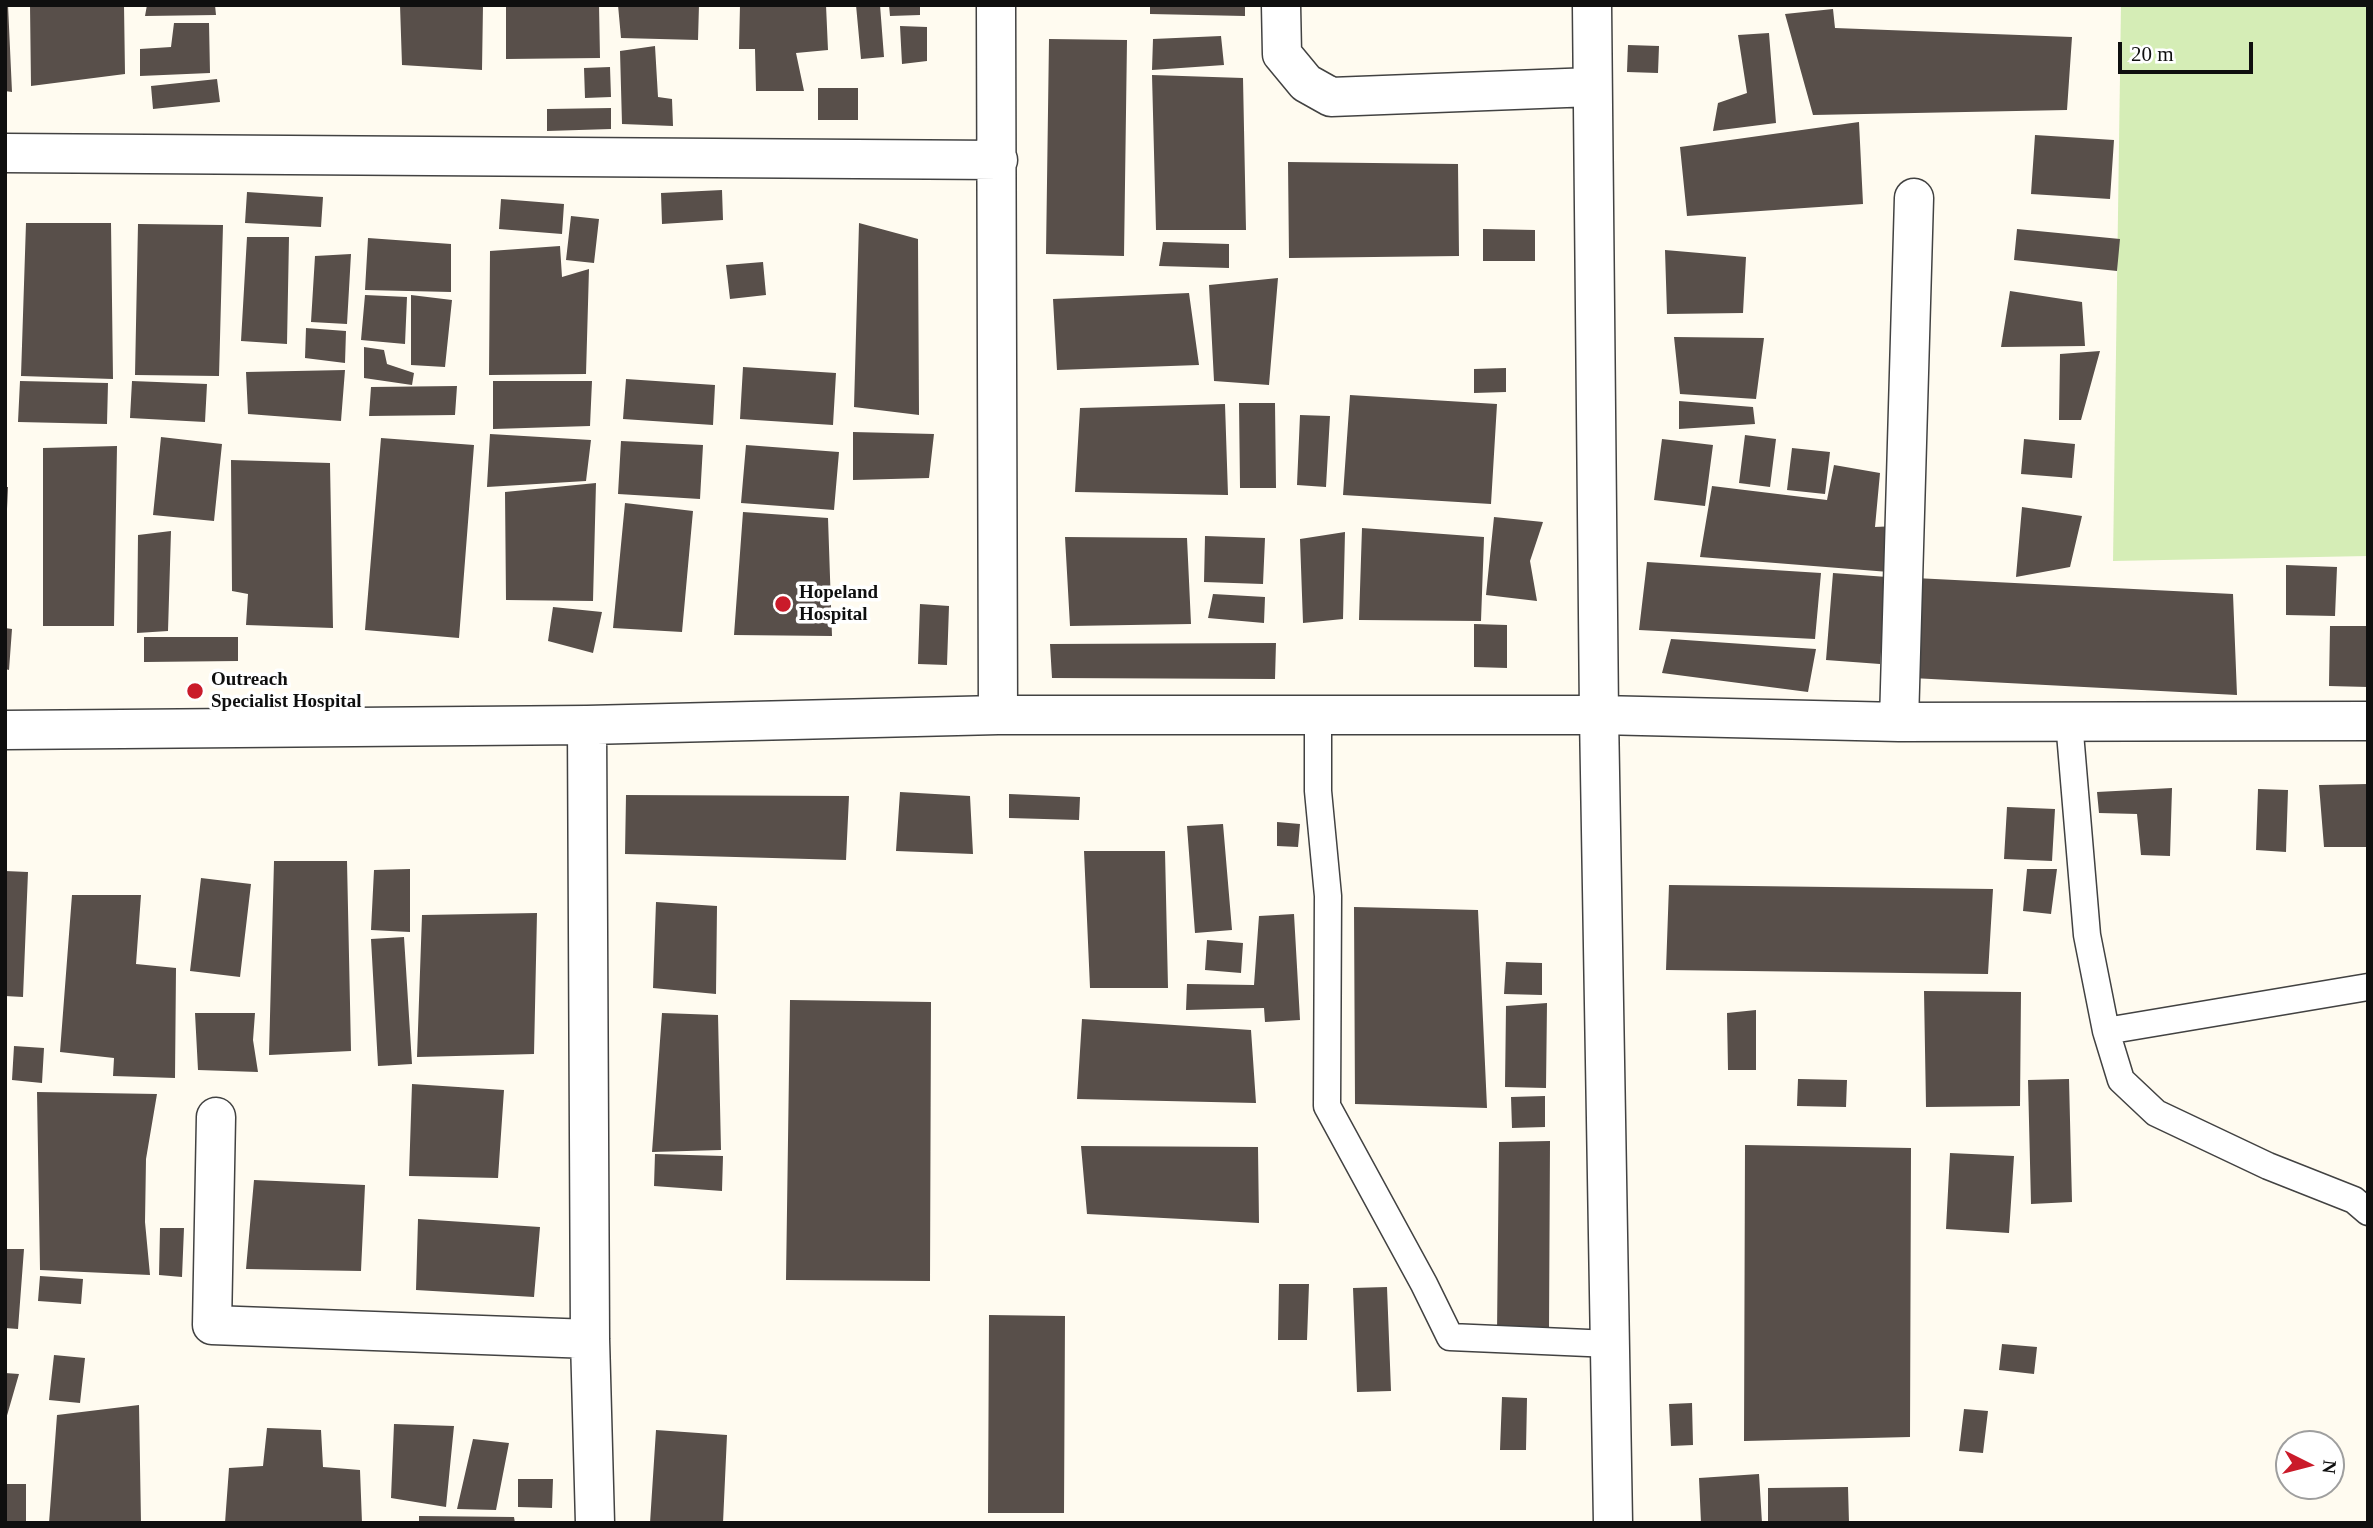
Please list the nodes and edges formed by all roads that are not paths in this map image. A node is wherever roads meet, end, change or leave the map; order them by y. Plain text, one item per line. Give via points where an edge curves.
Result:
1 (996, 5) edge
2 (1281, 5) edge
3 (1592, 5) edge
4 (1592, 87) junction
5 (5, 153) edge
6 (998, 160) junction
7 (1914, 198) dead end
8 (998, 715) junction
9 (1598, 715) junction
10 (1318, 716) junction
11 (2368, 721) edge
12 (1899, 722) junction
13 (2069, 722) junction
14 (587, 725) junction
15 (5, 730) edge
16 (2368, 988) edge
17 (2106, 1031) junction
18 (216, 1117) dead end
19 (2368, 1212) edge
20 (590, 1339) junction
21 (1611, 1344) junction
22 (595, 1523) edge
23 (1613, 1523) edge

1 - 6 street
2 - 4 street via 1282,54 1306,83 1331,97
3 - 4 street
4 - 9 street
5 - 6 street
6 - 8 street
7 - 12 street
8 - 10 street
8 - 14 street
9 - 10 street
9 - 12 street
9 - 21 street
10 - 21 lane via 1318,791 1328,896 1327,1106 1450,1337
11 - 13 street
12 - 13 street
13 - 17 lane via 2087,934
14 - 15 street
14 - 20 street
16 - 17 lane
17 - 19 lane via 2121,1080 2156,1113 2268,1167 2354,1200
18 - 20 street via 212,1325
20 - 22 street
21 - 23 street

